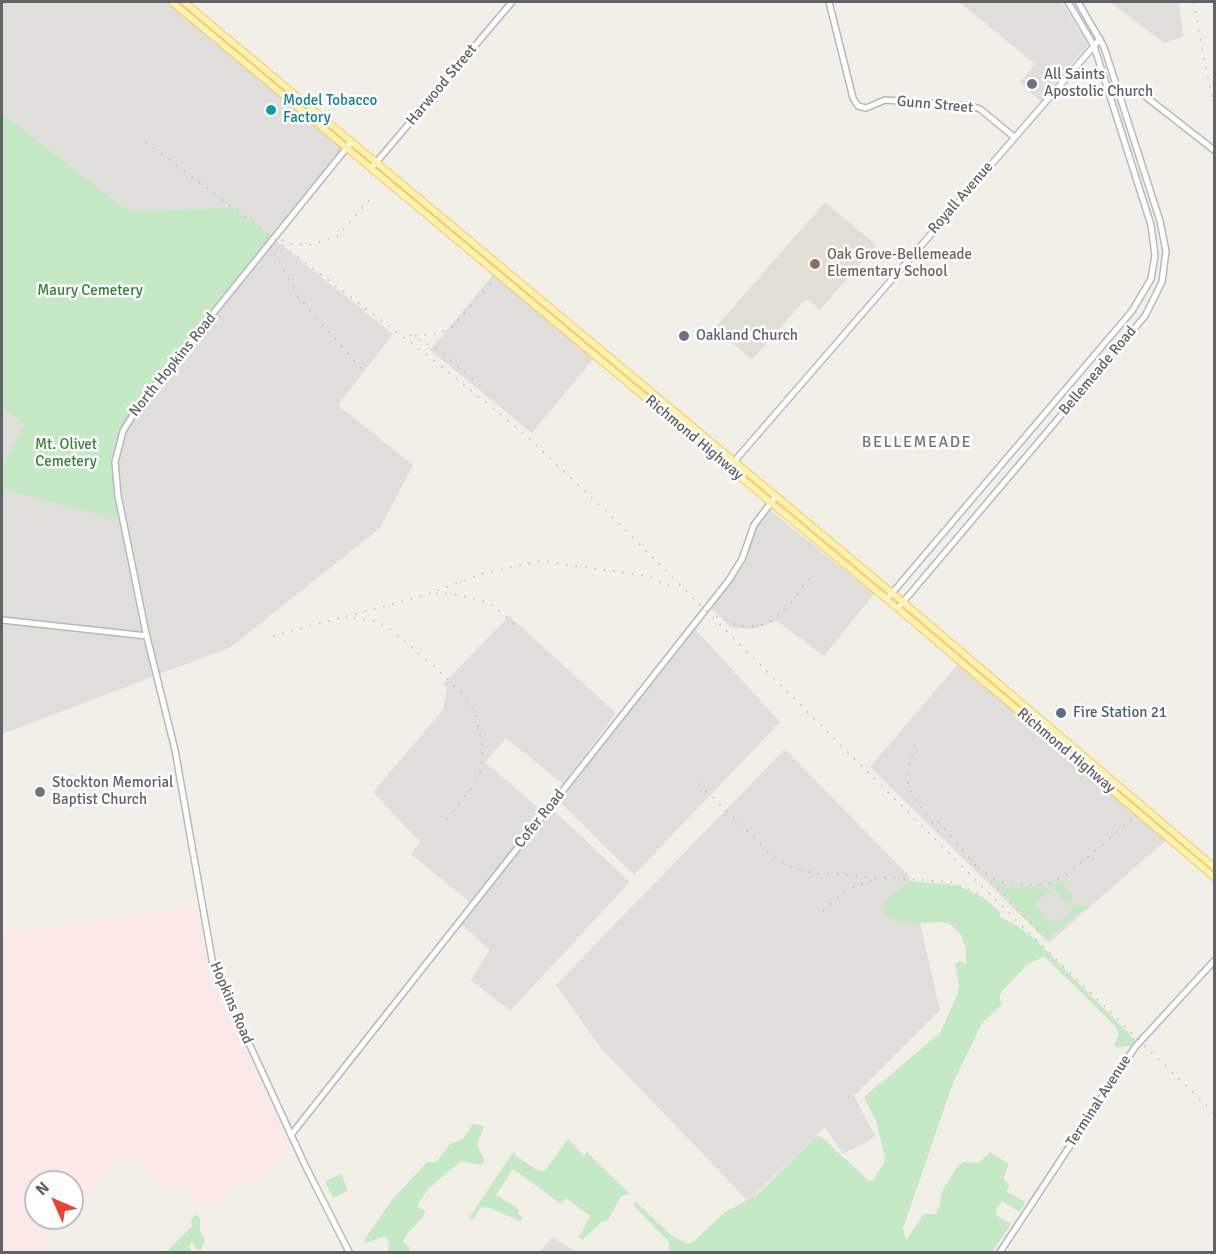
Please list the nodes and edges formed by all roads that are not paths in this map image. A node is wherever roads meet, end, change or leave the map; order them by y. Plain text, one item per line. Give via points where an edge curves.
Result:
1 (172, 2) edge
2 (184, 2) edge
3 (512, 2) edge
4 (829, 2) edge
5 (1068, 2) edge
6 (1078, 2) edge
7 (1100, 39) junction
8 (1094, 46) junction
9 (1145, 96) dead end
10 (1014, 137) junction
11 (350, 145) junction
12 (1215, 150) edge
13 (376, 162) junction
14 (372, 168) junction
15 (734, 461) junction
16 (729, 467) junction
17 (776, 496) junction
18 (771, 502) junction
19 (892, 594) junction
20 (887, 600) junction
21 (903, 602) junction
22 (898, 608) junction
23 (2, 620) edge
24 (147, 636) junction
25 (154, 664) joint
26 (1215, 867) edge
27 (1215, 877) edge
28 (1215, 961) edge
29 (291, 1135) junction
30 (349, 1252) edge
31 (1000, 1252) edge

1 - 11 main road, Richmond Highway
2 - 11 main road, Richmond Highway
3 - 13 main road, Harwood Street
4 - 10 main road, Gunn Street via 853,98 862,108 885,100 975,106
5 - 8 main road, Bellemeade Road
6 - 7 main road, Bellemeade Road
7 - 8 main road, Royall Avenue
7 - 21 main road, Bellemeade Road via 1164,239 1166,264 1158,294 1137,325
8 - 10 main road, Royall Avenue
8 - 19 main road, Bellemeade Road via 1154,237 1155,261 1149,285 1132,311
9 - 12 main road
10 - 15 main road, Royall Avenue
11 - 13 main road, Richmond Highway
11 - 14 main road, Richmond Highway
11 - 24 main road, North Hopkins Road via 140,404 120,437 115,476
13 - 14 main road, Harwood Street
13 - 15 main road, Richmond Highway
14 - 16 main road, Richmond Highway
15 - 16 main road, Royall Avenue
15 - 17 main road, Richmond Highway
16 - 18 main road, Richmond Highway
17 - 18 main road, Cofer Road
17 - 19 main road, Richmond Highway
18 - 20 main road, Richmond Highway
18 - 29 main road, Cofer Road via 754,525 742,559 729,580
19 - 20 main road, Bellemeade Road
19 - 21 main road, Richmond Highway
20 - 22 main road, Richmond Highway
21 - 22 main road, Bellemeade Road
21 - 26 main road, Richmond Highway
22 - 27 main road, Richmond Highway
23 - 24 main road
24 - 25 main road, North Hopkins Road
25 - 29 main road, Hopkins Road via 175,750 213,965
28 - 31 main road, Terminal Avenue via 1131,1052
29 - 30 main road, Hopkins Road

